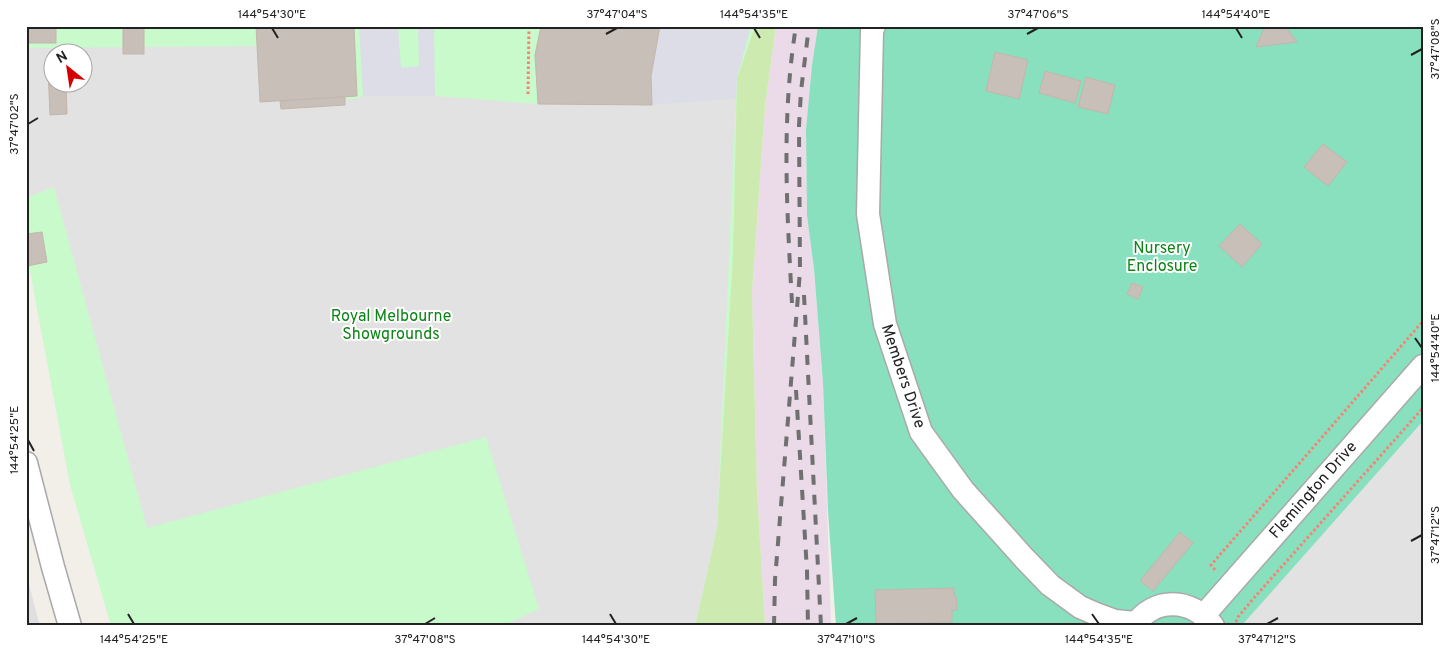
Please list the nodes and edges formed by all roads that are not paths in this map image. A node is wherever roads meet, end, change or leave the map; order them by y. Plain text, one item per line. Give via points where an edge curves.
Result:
1 (874, 26) edge
2 (1423, 366) edge
3 (26, 463) edge
4 (1209, 620) edge
5 (1134, 624) edge
6 (70, 626) edge

1 - 5 street, Members Drive via 868,214 885,324 921,432 963,490 1050,584 1080,607 1115,621
2 - 4 street, Flemington Drive
3 - 6 street
4 - 5 street via 1191,607 1176,604 1160,605 1146,612

